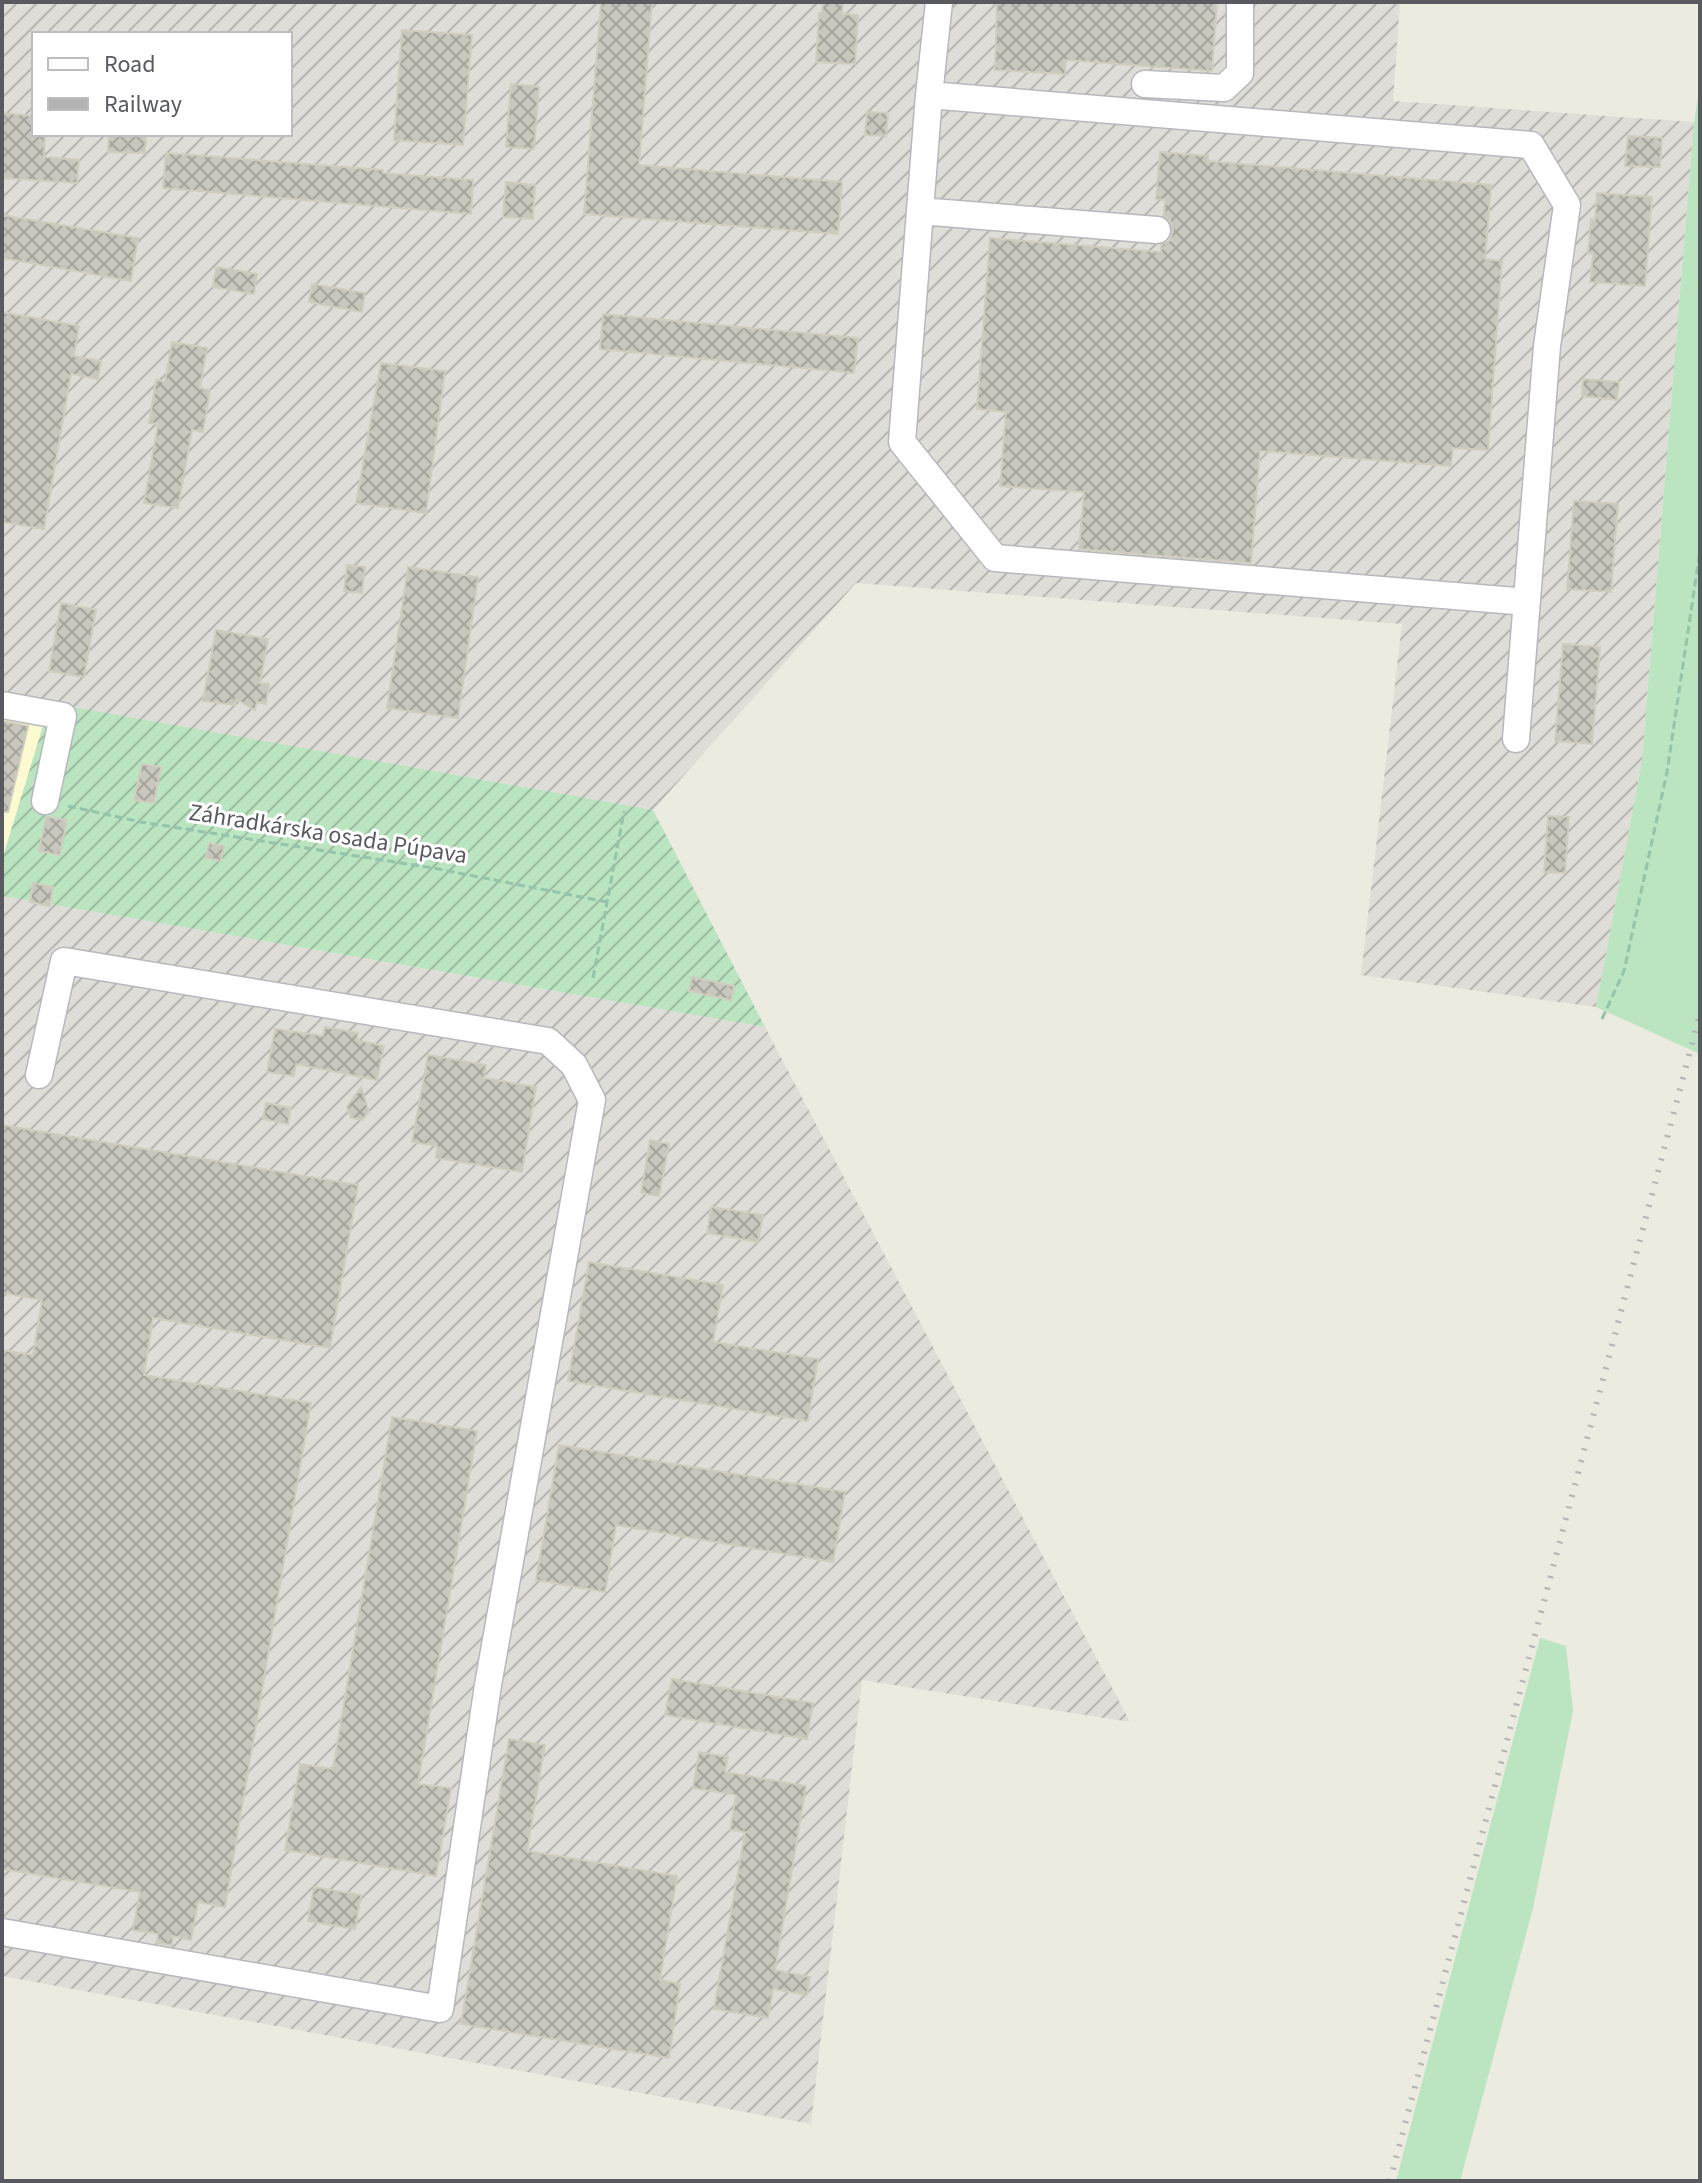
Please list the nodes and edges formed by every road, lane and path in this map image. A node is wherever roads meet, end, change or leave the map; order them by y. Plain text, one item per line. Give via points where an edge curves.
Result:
1 (939, 2) edge
2 (1240, 2) edge
3 (1145, 84) dead end
4 (929, 95) junction
5 (920, 211) junction
6 (1157, 230) dead end
7 (1700, 551) edge
8 (1527, 602) junction
9 (2, 705) edge
10 (1516, 739) dead end
11 (45, 801) joint
12 (624, 811) dead end
13 (607, 902) junction
14 (593, 978) dead end
15 (1602, 1019) dead end
16 (39, 1075) dead end
17 (2, 1932) edge

1 - 4 lane
2 - 3 lane via 1240,73 1224,88
4 - 5 lane
4 - 8 lane via 1531,145 1567,205 1547,346
5 - 6 lane
5 - 8 lane via 902,442 995,558
7 - 15 path via 1667,772 1624,971
8 - 10 lane
9 - 11 lane via 63,716
11 - 13 path, Záhradkárska osada Púpava
12 - 13 path
13 - 14 path
16 - 17 lane via 64,961 548,1041 574,1065 592,1100 488,1685 440,2009

